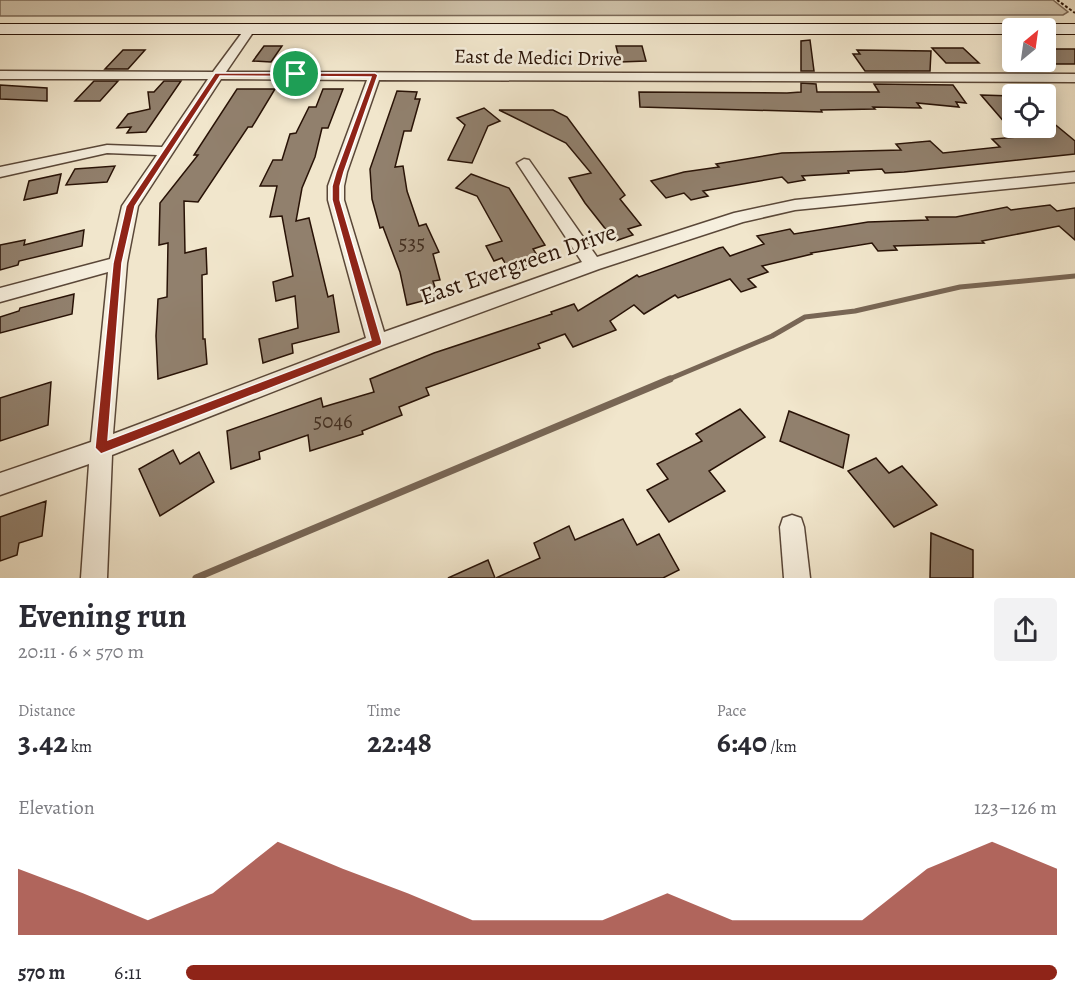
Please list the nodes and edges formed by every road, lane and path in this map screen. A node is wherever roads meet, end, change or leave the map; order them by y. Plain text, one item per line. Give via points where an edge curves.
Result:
1 (1057, 0) edge
2 (1075, 13) edge
3 (251, 28) junction
4 (0, 29) edge
5 (1002, 29) edge
6 (1056, 29) edge
7 (1075, 29) edge
8 (218, 74) junction
9 (0, 75) edge
10 (375, 75) junction
11 (1075, 78) edge
12 (168, 151) junction
13 (524, 164) dead end
14 (0, 172) edge
15 (1075, 177) edge
16 (118, 263) junction
17 (593, 266) junction
18 (0, 295) edge
19 (377, 342) junction
20 (101, 448) junction
21 (0, 484) edge
22 (792, 527) dead end
23 (94, 578) edge
24 (797, 578) edge

1 - 2 path
3 - 4 main road
3 - 5 main road
3 - 8 street
6 - 7 main road
8 - 9 street, East de Medici Drive
8 - 10 street, East de Medici Drive
8 - 12 street
10 - 11 street, East de Medici Drive
10 - 19 street via 340,172 336,200
12 - 14 street via 107,148
12 - 16 street via 130,206
13 - 17 street
15 - 17 street, East Evergreen Drive via 795,205 740,216
16 - 18 street
16 - 20 street
17 - 19 street, East Evergreen Drive
19 - 20 street, East Evergreen Drive
20 - 21 street, East Evergreen Drive
20 - 23 street
22 - 24 street

